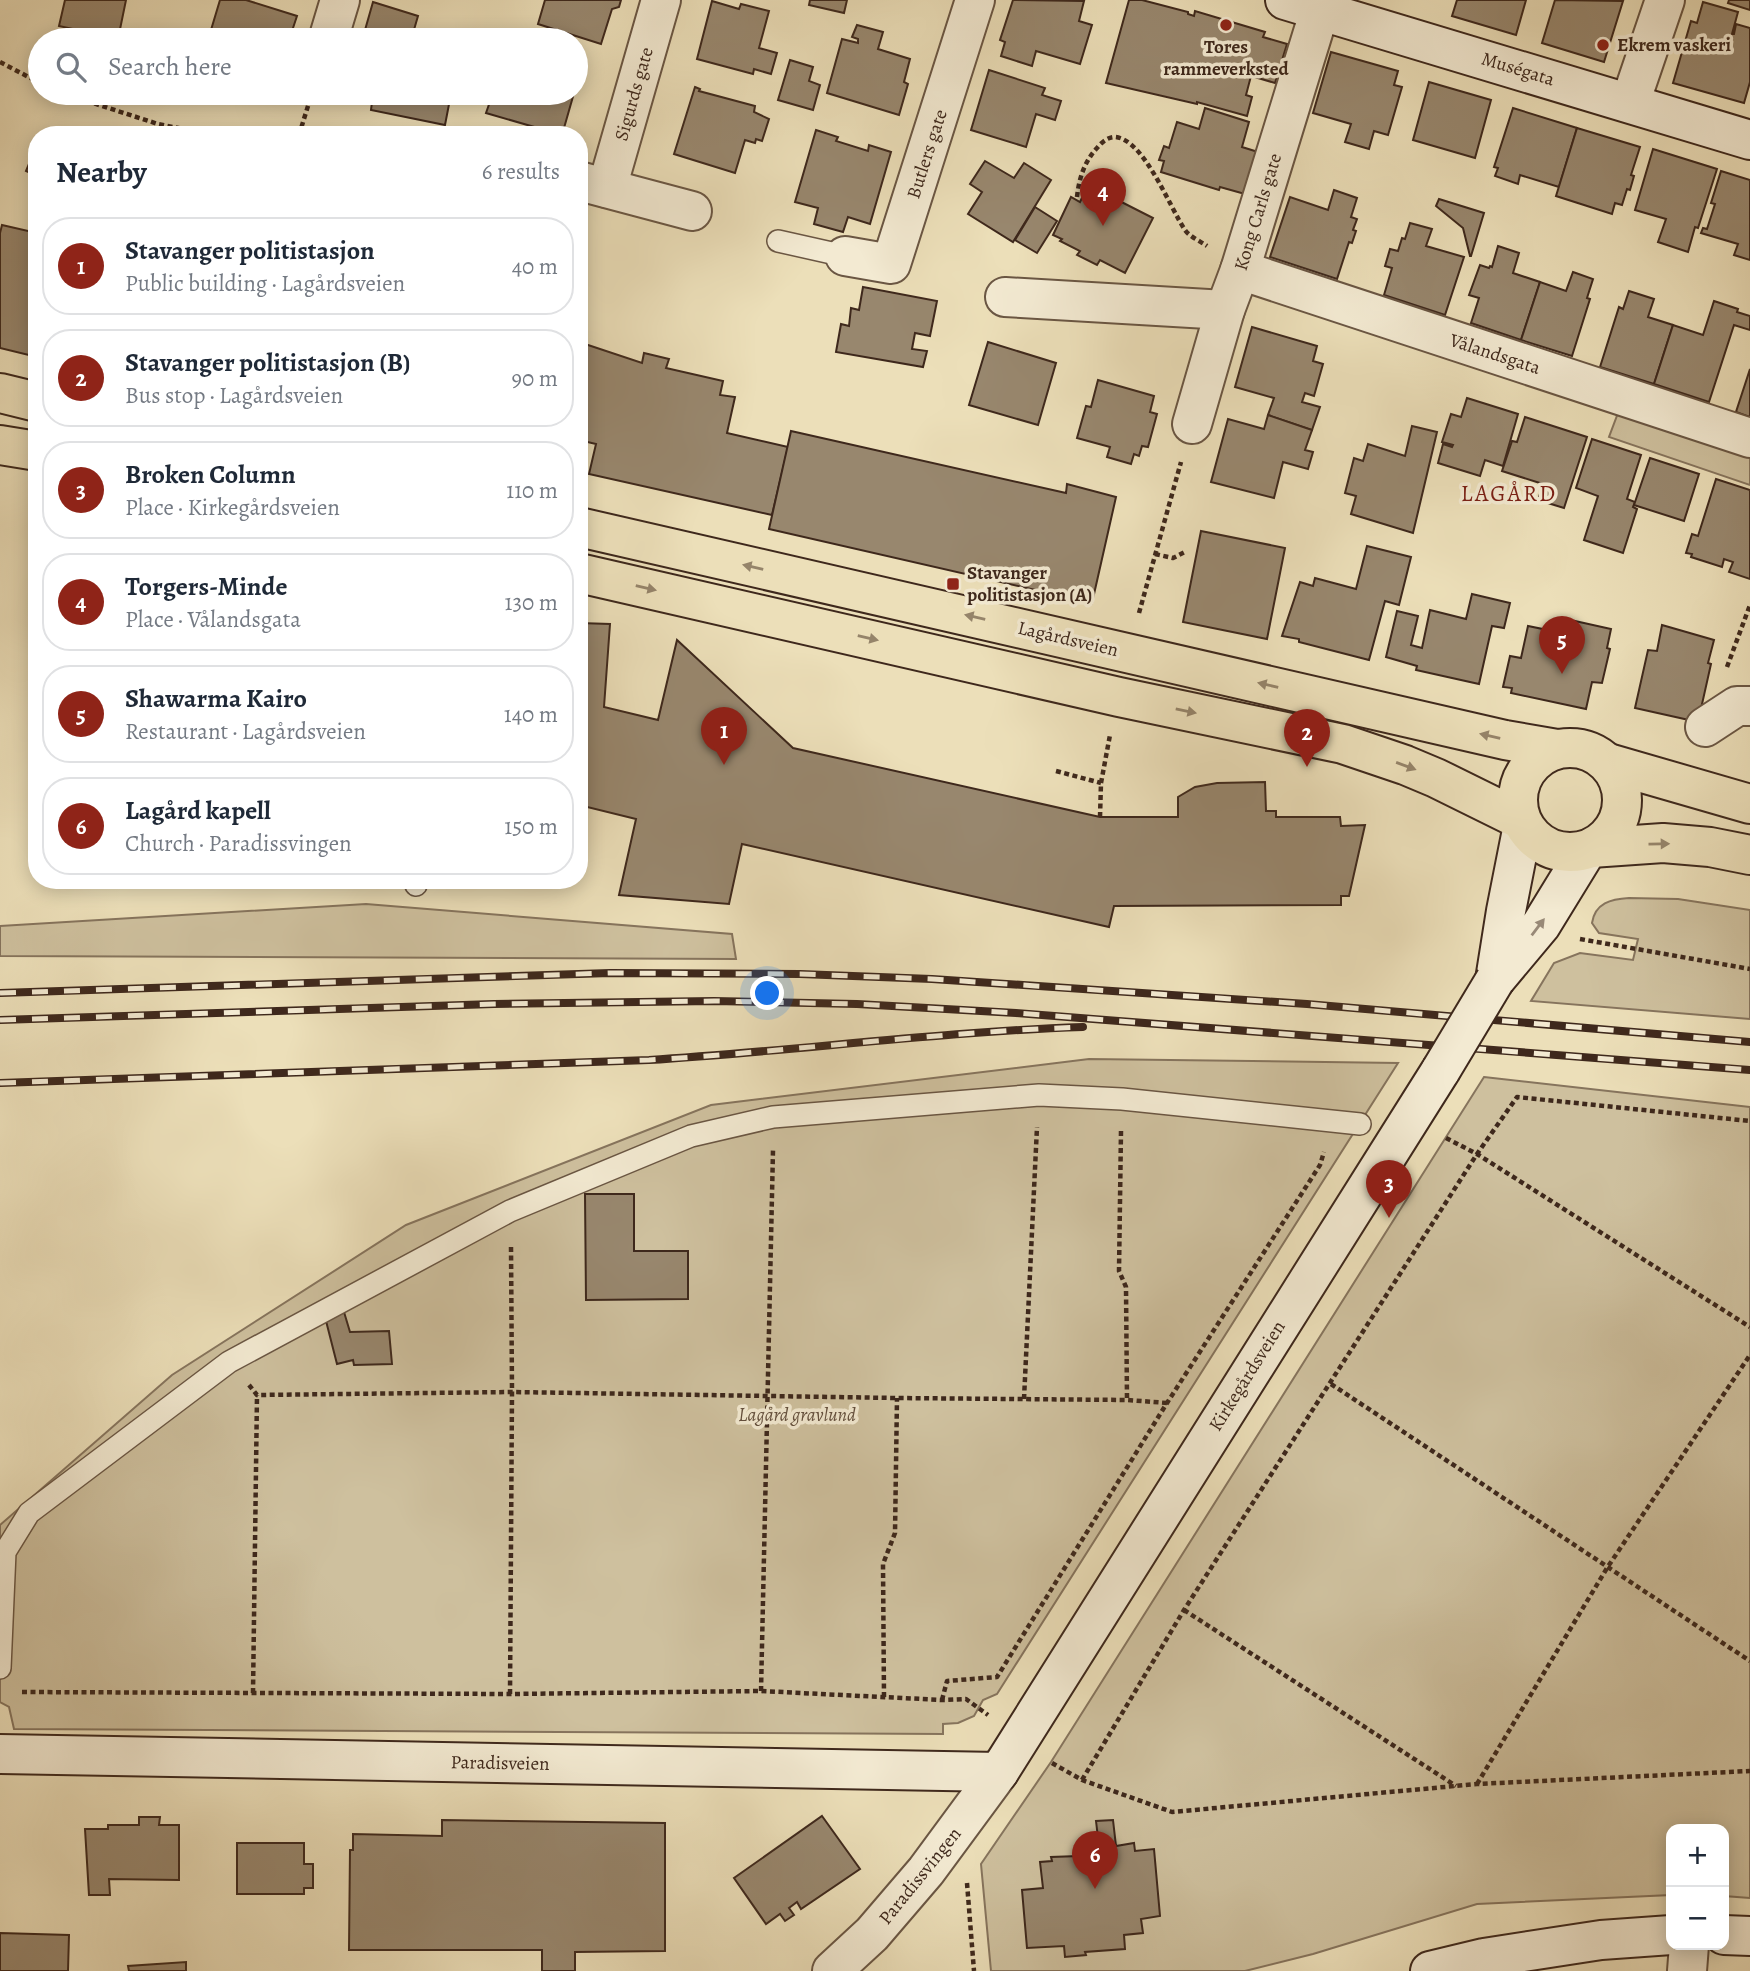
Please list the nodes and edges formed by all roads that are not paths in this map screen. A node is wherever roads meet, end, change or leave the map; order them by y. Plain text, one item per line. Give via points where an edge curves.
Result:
1 (340, 0) edge
2 (661, 0) edge
3 (975, 0) edge
4 (1665, 0) edge
5 (1309, 3) edge
6 (332, 28) edge
7 (1630, 103) junction
8 (1750, 140) edge
9 (593, 185) edge
10 (692, 211) dead end
11 (778, 241) dead end
12 (845, 256) joint
13 (1240, 270) junction
14 (1005, 298) dead end
15 (1225, 310) junction
16 (0, 393) edge
17 (28, 400) edge
18 (1188, 437) road end
19 (1750, 438) edge
20 (0, 445) edge
21 (28, 450) edge
22 (588, 529) edge
23 (588, 575) edge
24 (1750, 706) edge
25 (1705, 727) dead end
26 (1557, 749) junction
27 (1608, 763) junction
28 (1750, 804) edge
29 (1522, 822) junction
30 (1589, 849) junction
31 (1750, 855) edge
32 (1495, 980) junction
33 (1360, 1124) dead end
34 (0, 1668) edge
35 (0, 1754) edge
36 (999, 1772) junction
37 (1666, 1935) edge
38 (1729, 1935) edge
39 (1750, 1936) edge
40 (1689, 1950) edge
41 (832, 1971) edge
42 (1430, 1971) edge
43 (1687, 1971) edge

1 - 6 street
2 - 9 street, Sigurds gate
3 - 12 street, Butlers gate via 891,264
4 - 7 street
5 - 7 street, Muségata
5 - 13 street, Kong Carls gate
7 - 8 street, Muségata
9 - 10 street
11 - 12 lane
13 - 15 street, Kong Carls gate
13 - 19 street, Vålandsgata
14 - 15 street
15 - 18 street, Kong Carls gate
16 - 17 main road
20 - 21 main road
26 -> 22 main road, Lagårdsveien
23 -> 29 main road via 1343,744 1436,778
24 - 25 street via 1737,706
26 - 27 main road via 1575,747
26 - 29 main road via 1525,771 1517,803
27 - 28 main road
27 - 30 main road via 1618,778 1620,813 1613,830
29 - 30 main road via 1531,836 1555,851
29 - 32 street, Kirkegårdsveien
30 -> 31 main road via 1663,842
32 -> 30 street, Kirkegårdsveien via 1541,925
32 - 36 street, Kirkegårdsveien, bridge
33 - 34 lane via 1039,1095 773,1117 691,1136 510,1211 229,1362 29,1513 5,1552
35 - 36 street, Paradisveien
36 - 41 street, Paradissvingen via 917,1881 872,1934
37 - 42 street via 1601,1940
38 - 39 street
40 - 43 street

